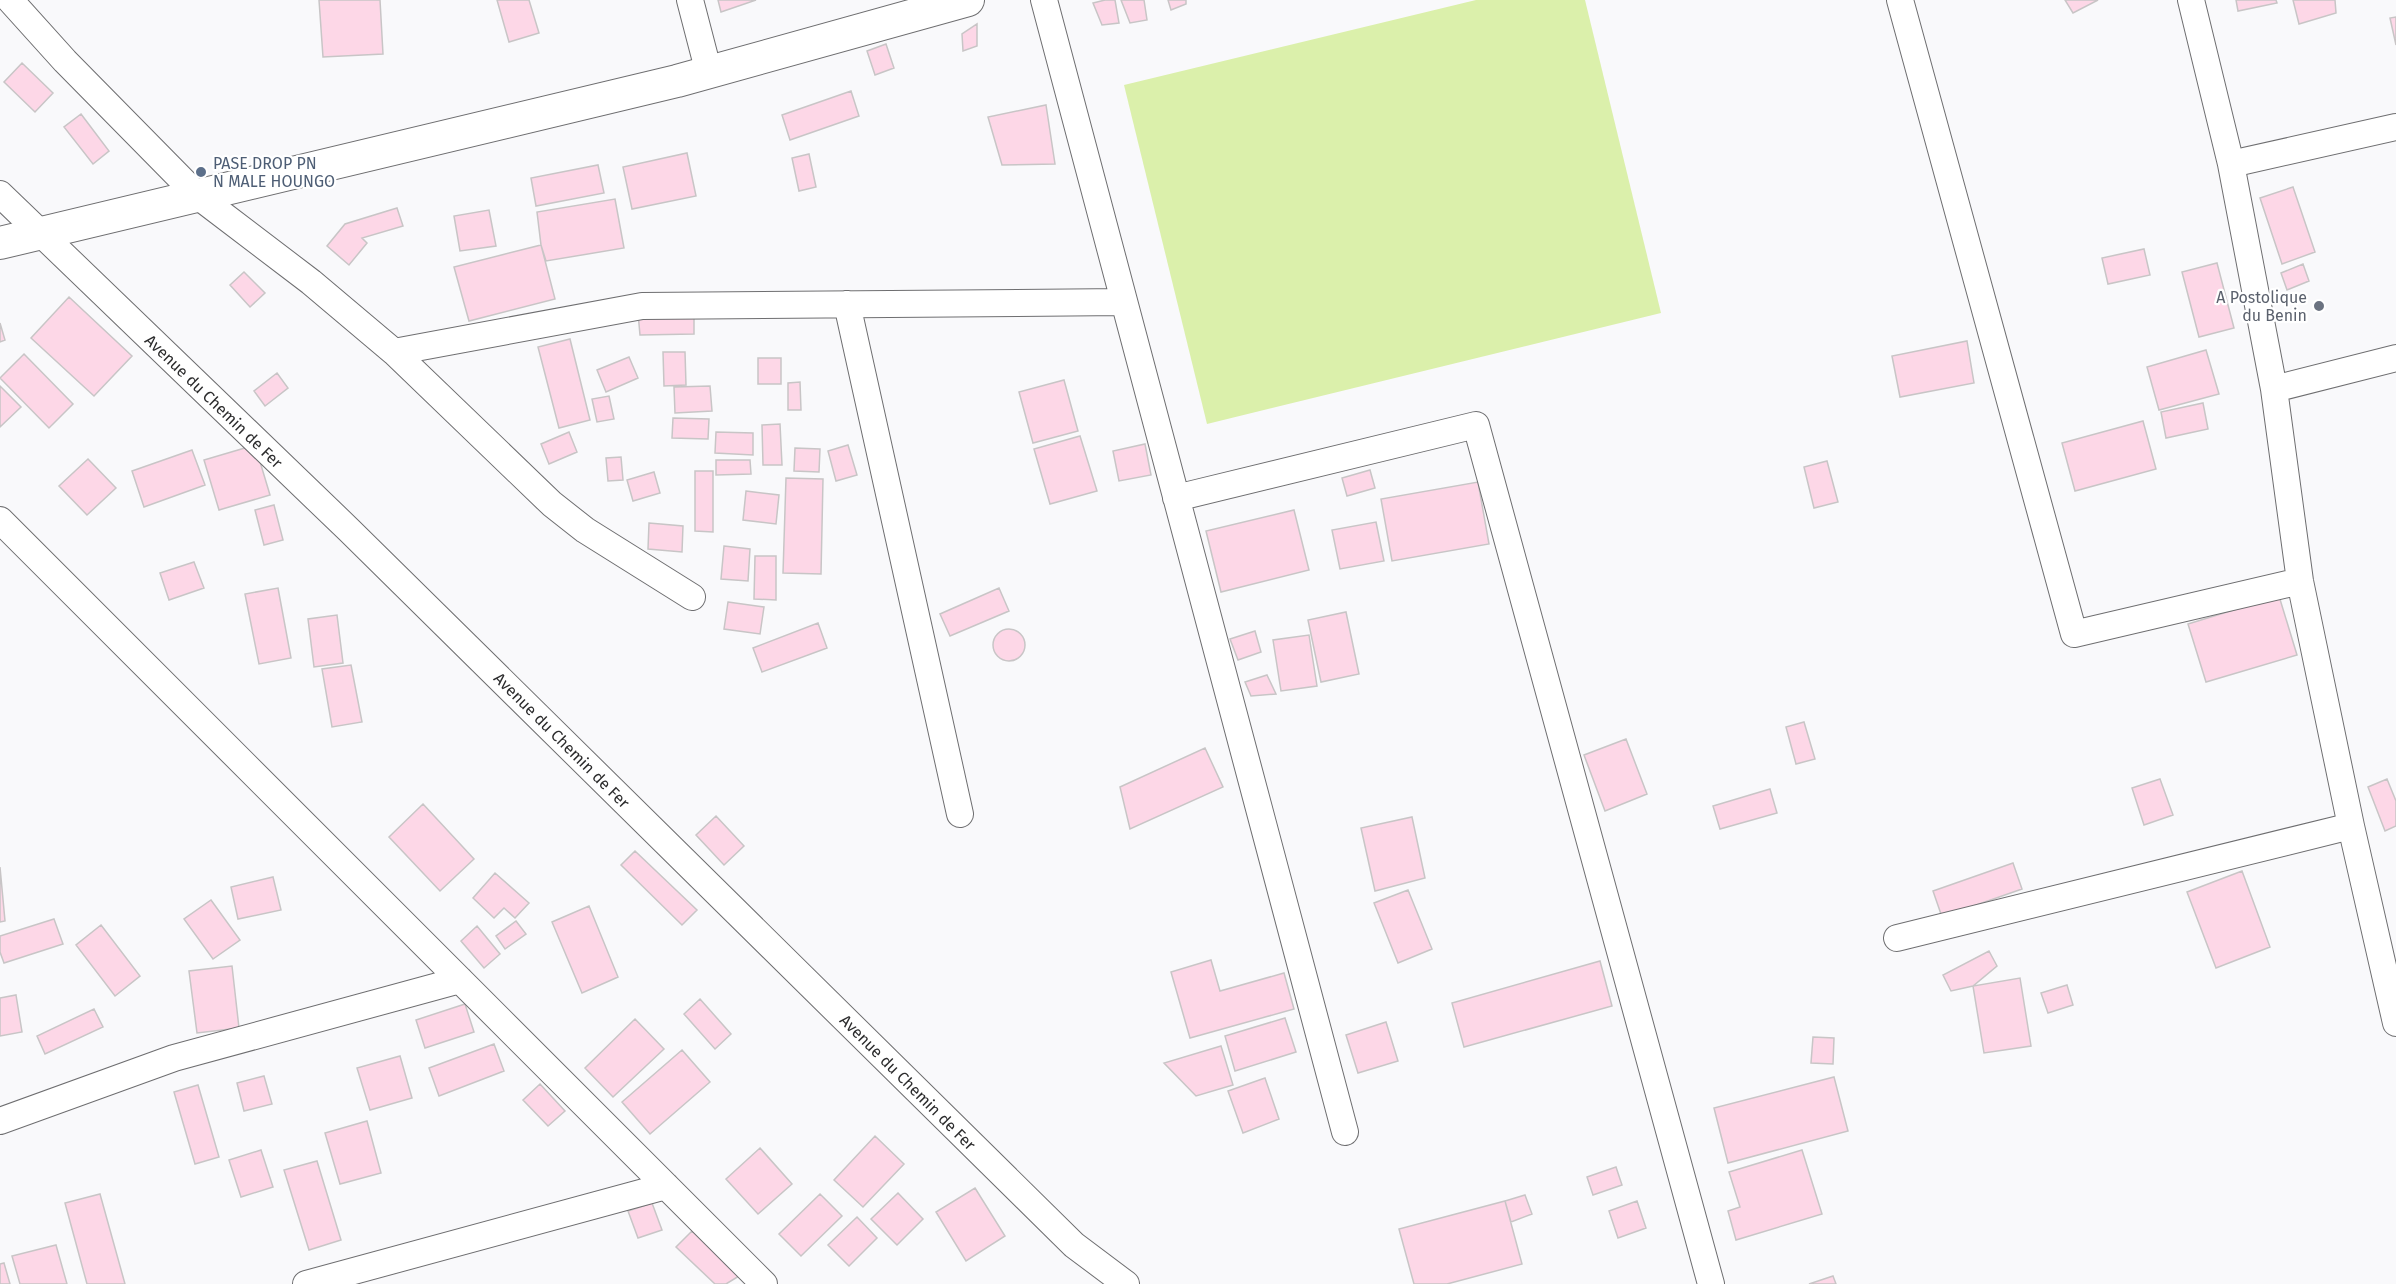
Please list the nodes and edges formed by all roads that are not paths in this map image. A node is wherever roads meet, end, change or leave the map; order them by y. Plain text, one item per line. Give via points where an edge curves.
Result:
1 (10, 0) edge
2 (690, 0) edge
3 (968, 0) edge
4 (1044, 0) edge
5 (1900, 0) edge
6 (2191, 0) edge
7 (708, 73) junction
8 (2396, 127) edge
9 (2231, 164) junction
10 (0, 194) edge
11 (198, 196) junction
12 (40, 234) junction
13 (0, 243) edge
14 (1124, 302) junction
15 (847, 304) junction
16 (394, 352) junction
17 (2396, 358) edge
18 (2274, 389) junction
19 (1176, 498) junction
20 (0, 520) edge
21 (2300, 581) junction
22 (692, 597) dead end
23 (960, 814) dead end
24 (2351, 826) junction
25 (1897, 938) dead end
26 (460, 980) junction
27 (2396, 1023) edge
28 (0, 1121) edge
29 (1345, 1132) dead end
30 (666, 1186) junction
31 (1116, 1281) edge
32 (306, 1284) edge
33 (764, 1284) edge
34 (1711, 1284) edge

1 - 11 street
2 - 7 street
3 - 7 street
4 - 14 street
5 - 21 street via 2074,634
6 - 9 street
7 - 11 street
8 - 9 street
9 - 18 street
10 - 12 street, Avenue du Chemin de Fer
11 - 12 street
11 - 16 street via 311,282
12 - 13 street
12 - 31 street, Avenue du Chemin de Fer via 349,530 1074,1245
14 - 15 street
14 - 19 street
15 - 16 street via 642,306
15 - 23 street
16 - 22 street via 552,504 585,530
17 - 18 street
18 - 21 street
19 - 29 street
19 - 34 street via 1476,425
20 - 26 street
21 - 24 street
24 - 25 street
24 - 27 street
26 - 28 street via 174,1058
26 - 30 street
30 - 32 street
30 - 33 street

